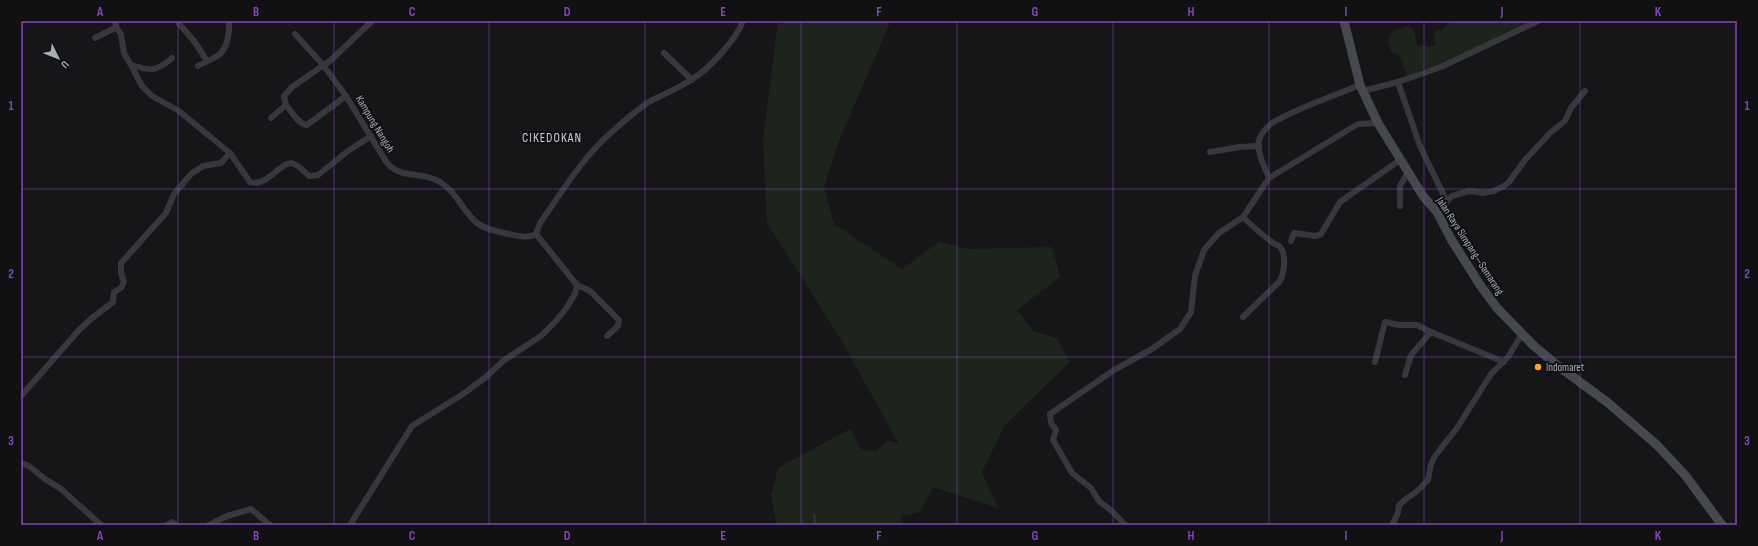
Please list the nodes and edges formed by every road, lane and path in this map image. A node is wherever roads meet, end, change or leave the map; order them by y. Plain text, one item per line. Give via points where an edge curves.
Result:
1 (179, 21) edge
2 (229, 21) edge
3 (372, 21) edge
4 (742, 21) edge
5 (1344, 21) edge
6 (1538, 21) edge
7 (116, 24) edge
8 (295, 34) dead end
9 (95, 38) dead end
10 (664, 53) dead end
11 (172, 58) dead end
12 (207, 61) junction
13 (131, 65) junction
14 (323, 65) junction
15 (198, 66) dead end
16 (692, 80) junction
17 (1398, 82) junction
18 (1361, 88) junction
19 (1585, 91) dead end
20 (346, 96) junction
21 (286, 105) junction
22 (271, 118) dead end
23 (1378, 123) junction
24 (371, 136) junction
25 (1259, 146) junction
26 (1210, 152) dead end
27 (230, 153) junction
28 (1400, 160) junction
29 (1408, 172) junction
30 (1269, 178) junction
31 (1446, 202) junction
32 (1400, 206) dead end
33 (1437, 212) junction
34 (1243, 217) junction
35 (536, 234) junction
36 (1291, 241) dead end
37 (577, 285) junction
38 (1243, 317) dead end
39 (1431, 332) junction
40 (1522, 334) junction
41 (607, 336) dead end
42 (1375, 362) dead end
43 (1504, 362) junction
44 (1405, 375) dead end
45 (21, 396) edge
46 (21, 463) edge
47 (101, 525) edge
48 (167, 525) edge
49 (176, 525) edge
50 (209, 525) edge
51 (270, 525) edge
52 (350, 525) edge
53 (1125, 525) edge
54 (1392, 525) edge
55 (1722, 525) edge

1 - 12 street
2 - 12 street via 223,50
3 - 14 street
4 - 16 street via 720,53
5 - 18 main road, Jalan Raya Simpang—Samarang
6 - 17 street via 1460,59
7 - 9 street
7 - 13 street via 121,34 124,53
8 - 14 street, Kampung Nangoh
10 - 16 street
11 - 13 street via 156,69 143,69
12 - 15 street
13 - 27 street via 142,86 152,96 179,111
14 - 20 street, Kampung Nangoh
14 - 21 street via 287,92 284,96
16 - 35 street via 646,104 613,131 578,171 540,223
17 - 18 street
17 - 31 street via 1420,146
18 - 23 main road, Jalan Raya Simpang—Samarang
18 - 25 street via 1272,123 1261,135
19 - 31 street via 1571,108 1565,121 1550,133 1504,186 1494,192 1472,191 1457,194
20 - 21 street via 304,125
20 - 24 street, Kampung Nangoh
21 - 22 street
23 - 28 main road, Jalan Raya Simpang—Samarang
23 - 30 street via 1358,124
24 - 27 street via 318,175 309,176 290,163 259,183 248,180
24 - 35 street, Kampung Nangoh via 392,169 439,181 463,204 478,224 522,237
25 - 26 street
25 - 30 street
27 - 45 street via 221,163 196,170 182,184 170,200 166,213 121,263 124,282 121,288 114,292 113,302 79,330
28 - 29 main road, Jalan Raya Simpang—Samarang
28 - 36 street via 1340,202 1322,234 1316,236 1294,233
29 - 32 street via 1400,186
29 - 33 main road, Jalan Raya Simpang—Samarang
30 - 34 street
31 - 33 street
33 - 40 main road, Jalan Raya Simpang—Samarang via 1480,285 1497,308
34 - 38 street via 1263,236 1281,247 1284,266 1280,281
34 - 53 street via 1219,233 1204,250 1195,276 1191,312 1180,329 1101,378 1050,414 1051,423 1056,430 1053,440 1072,473
35 - 37 street
37 - 41 street via 590,291 619,320 618,326
37 - 52 street via 567,308 541,336 503,361 463,394 412,426
39 - 42 street via 1417,325 1385,322
39 - 43 street
39 - 44 street via 1411,355
40 - 43 street
40 - 55 main road, Jalan Raya Simpang—Samarang via 1558,366 1607,402 1658,445 1685,475
43 - 54 street via 1490,374 1457,428 1434,458 1428,480 1399,505
46 - 47 street via 61,489
48 - 49 street via 172,522
50 - 51 street via 227,516 251,509

